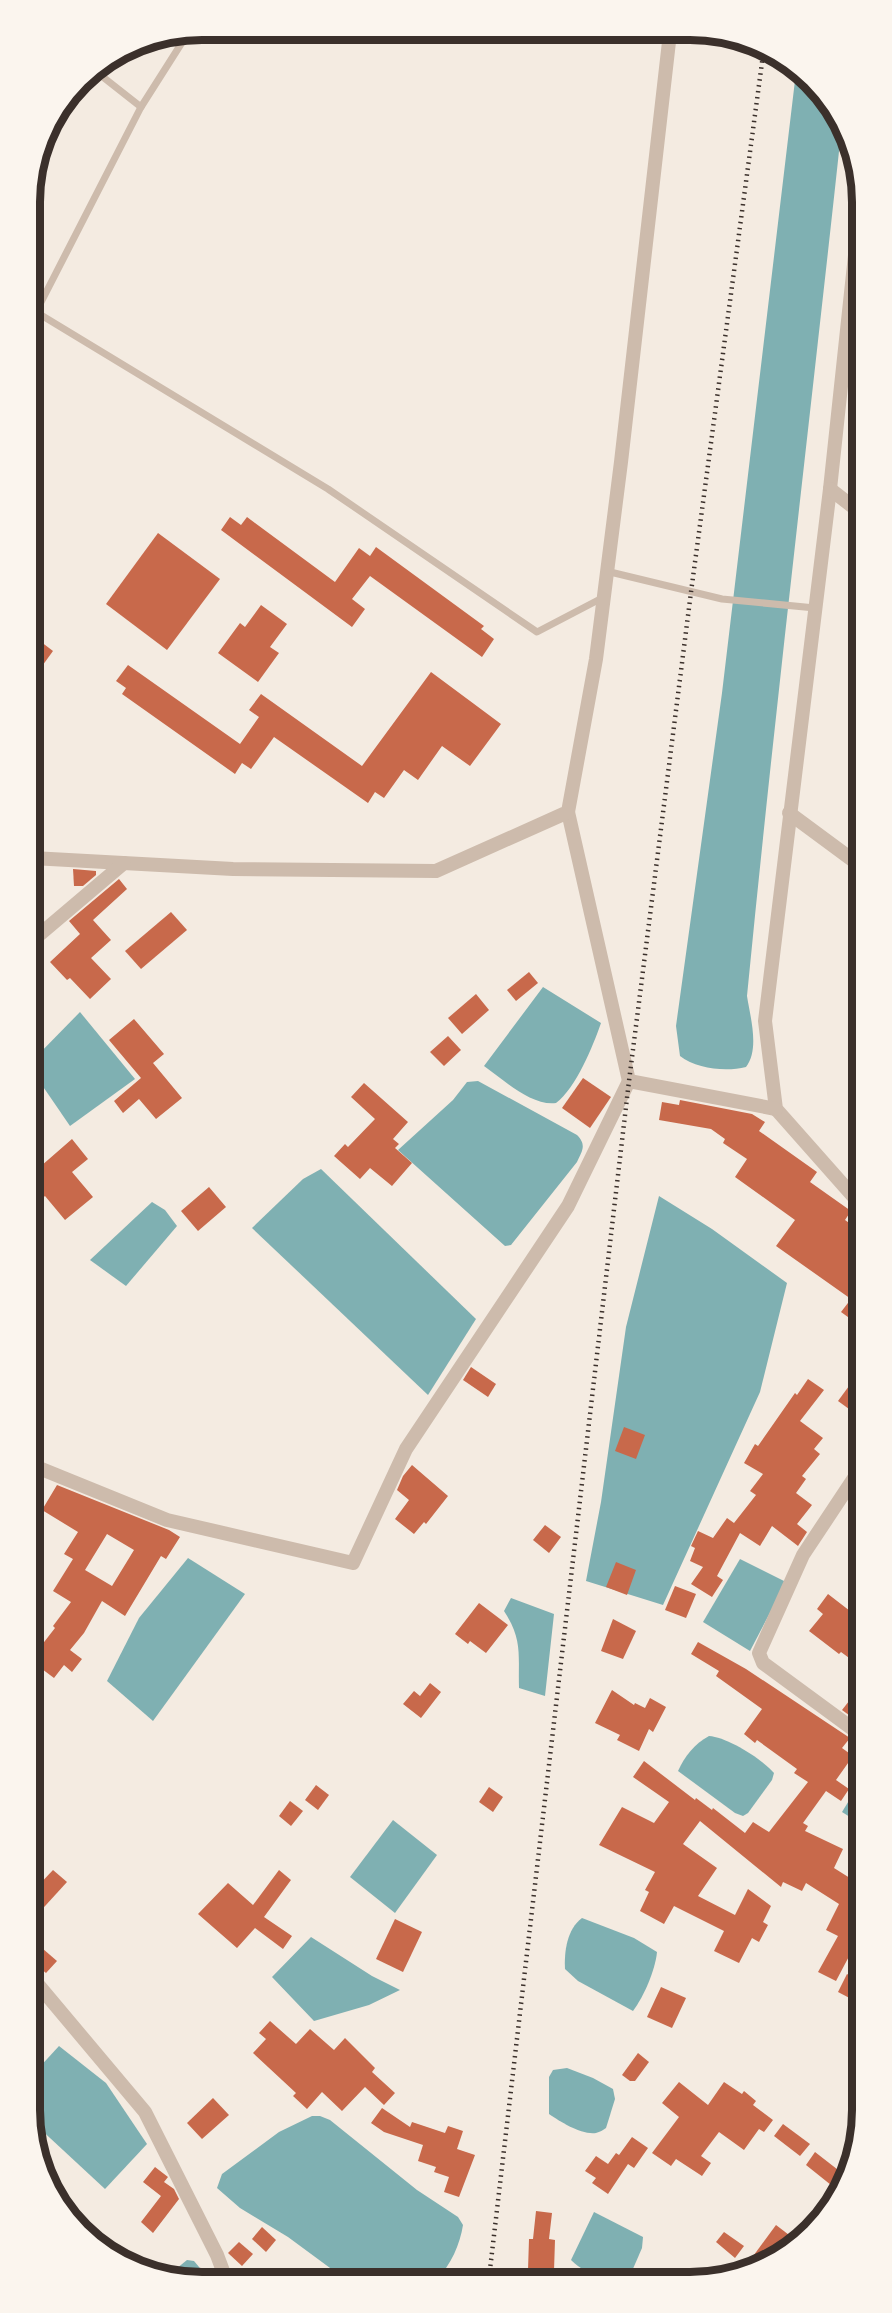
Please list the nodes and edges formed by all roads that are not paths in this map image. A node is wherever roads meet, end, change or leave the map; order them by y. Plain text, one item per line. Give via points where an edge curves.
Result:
1 (669, 40) edge
2 (182, 42) edge
3 (102, 76) edge
4 (141, 107) junction
5 (852, 284) edge
6 (41, 302) edge
7 (41, 315) edge
8 (830, 489) junction
9 (852, 506) edge
10 (606, 571) junction
11 (604, 597) junction
12 (809, 608) junction
13 (568, 812) junction
14 (789, 813) junction
15 (41, 858) edge
16 (852, 859) edge
17 (124, 863) junction
18 (41, 933) edge
19 (629, 1081) junction
20 (776, 1109) junction
21 (851, 1194) edge
22 (40, 1469) edge
23 (851, 1482) edge
24 (851, 1728) edge
25 (40, 1987) edge
26 (223, 2273) edge

1 - 10 street
2 - 4 lane
3 - 4 lane
4 - 6 lane
5 - 8 street
7 - 11 lane via 328,489 537,632
8 - 9 street
8 - 12 street
10 - 11 street
10 - 12 lane via 722,599
11 - 13 street
12 - 14 street
13 - 17 street via 436,871 233,869
13 - 19 street
14 - 16 street
14 - 20 street via 765,1021
15 - 17 street
17 - 18 street
19 - 20 street
19 - 22 street via 568,1206 405,1449 352,1563 167,1520
20 - 21 street
23 - 24 street via 803,1555 759,1653 763,1663
25 - 26 street via 145,2112

